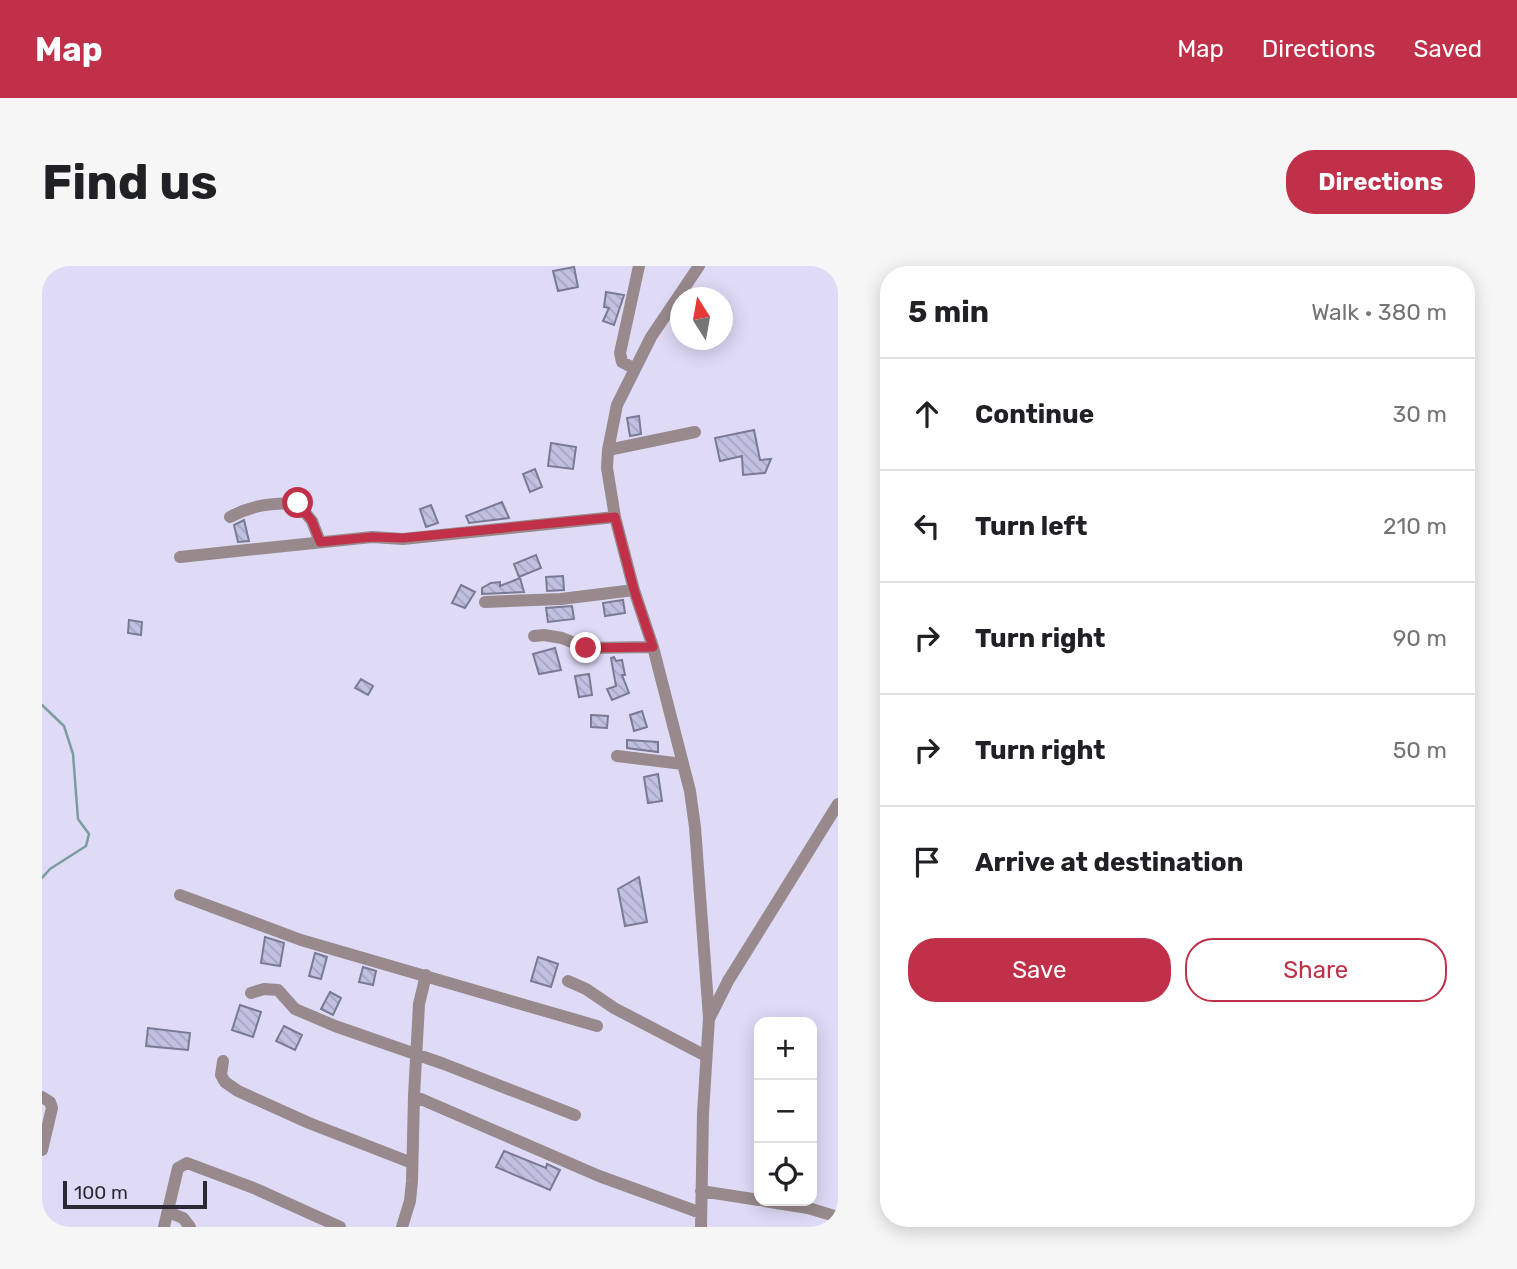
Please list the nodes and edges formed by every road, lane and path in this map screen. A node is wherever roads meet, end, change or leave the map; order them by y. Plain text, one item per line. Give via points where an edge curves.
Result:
1 (639, 266) edge
2 (699, 266) edge
3 (635, 369) junction
4 (695, 432) dead end
5 (608, 450) junction
6 (230, 517) dead end
7 (615, 517) junction
8 (320, 542) junction
9 (180, 557) dead end
10 (634, 590) junction
11 (485, 603) dead end
12 (534, 636) dead end
13 (653, 647) junction
14 (617, 756) dead end
15 (683, 764) junction
16 (838, 804) edge
17 (180, 895) dead end
18 (426, 975) junction
19 (568, 981) dead end
20 (251, 993) dead end
21 (709, 1018) junction
22 (597, 1026) dead end
23 (416, 1054) junction
24 (706, 1056) junction
25 (223, 1061) dead end
26 (414, 1096) junction
27 (42, 1097) edge
28 (575, 1115) dead end
29 (42, 1150) edge
30 (412, 1163) junction
31 (701, 1191) junction
32 (754, 1199) edge
33 (796, 1206) edge
34 (168, 1212) junction
35 (701, 1213) junction
36 (838, 1217) edge
37 (164, 1227) edge
38 (190, 1227) edge
39 (340, 1227) edge
40 (402, 1227) edge
41 (701, 1227) edge

1 - 3 street via 620,353 622,362
2 - 3 street
3 - 5 street via 617,405
4 - 5 street
5 - 7 street
6 - 8 street via 261,504 298,503
7 - 8 street
7 - 10 street
8 - 9 street
10 - 11 street
10 - 13 street
12 - 13 street via 562,638 586,648
13 - 15 street
14 - 15 street
15 - 21 street via 695,827
16 - 21 street
17 - 18 street via 302,940
18 - 22 street
18 - 23 street
19 - 24 street
20 - 23 street via 278,990 295,1009
21 - 24 street
23 - 26 street
23 - 28 street
24 - 31 street
25 - 30 street via 221,1075 238,1091
26 - 30 street
26 - 35 street via 599,1176
27 - 29 street via 52,1108
30 - 40 street via 410,1201
31 - 32 street
31 - 35 street
33 - 36 street
34 - 37 street
34 - 38 street
34 - 39 street via 178,1168 187,1163
35 - 41 street

